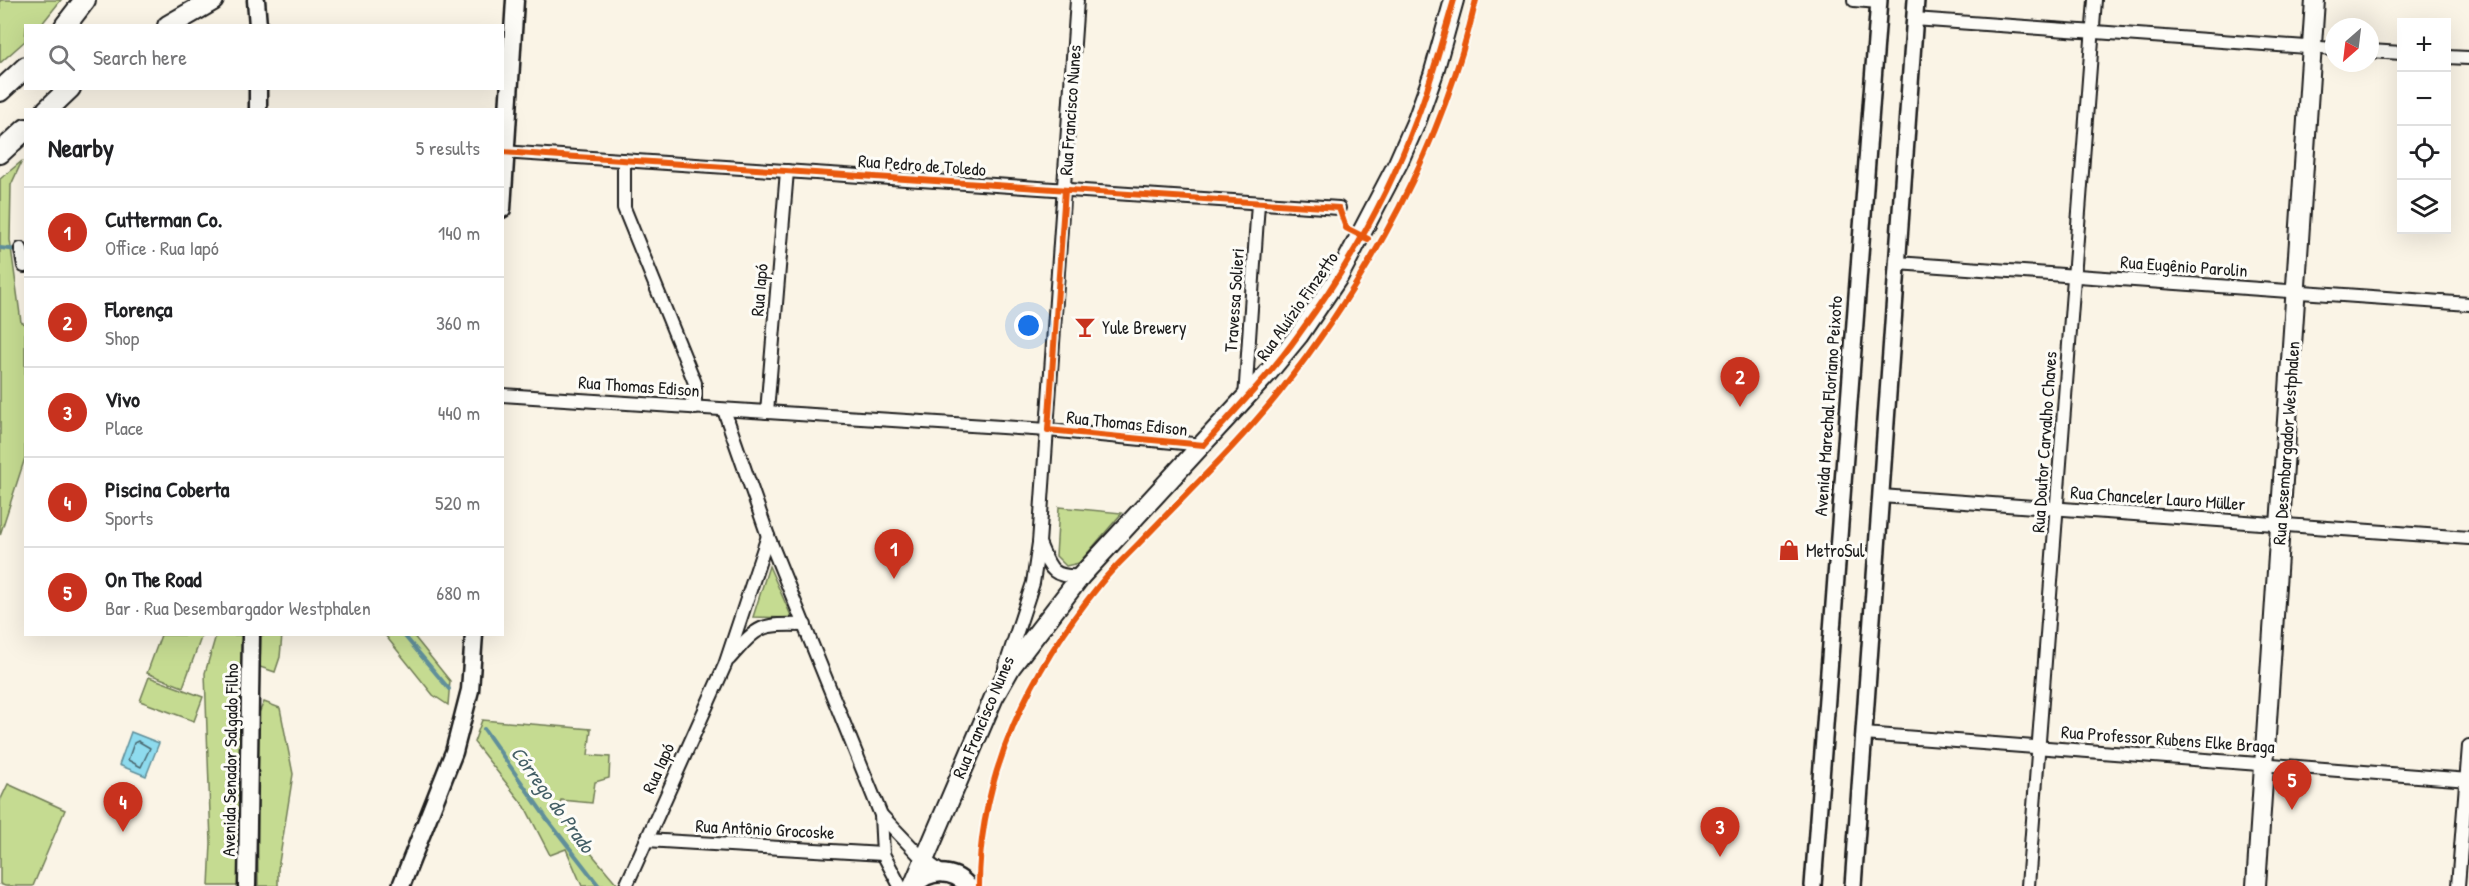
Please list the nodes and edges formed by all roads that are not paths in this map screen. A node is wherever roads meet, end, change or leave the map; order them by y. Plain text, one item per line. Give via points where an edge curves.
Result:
1 (84, 0) edge
2 (213, 0) edge
3 (256, 0) edge
4 (515, 0) edge
5 (1077, 0) edge
6 (1454, 0) edge
7 (1854, 0) edge
8 (1916, 0) edge
9 (2095, 0) edge
10 (2315, 0) edge
11 (1879, 1) edge
12 (1914, 19) junction
13 (66, 24) edge
14 (171, 24) edge
15 (258, 24) edge
16 (2093, 32) junction
17 (2312, 47) junction
18 (2325, 48) edge
19 (2379, 52) edge
20 (2397, 53) edge
21 (2451, 57) edge
22 (2469, 58) edge
23 (24, 69) edge
24 (68, 90) edge
25 (258, 90) edge
26 (0, 91) edge
27 (49, 108) edge
28 (258, 108) edge
29 (24, 131) edge
30 (5, 148) edge
31 (504, 152) edge
32 (624, 160) junction
33 (787, 171) junction
34 (1065, 190) junction
35 (1258, 203) junction
36 (1339, 208) dead end
37 (21, 249) dead end
38 (1897, 263) junction
39 (24, 267) dead end
40 (2074, 276) junction
41 (2296, 292) junction
42 (2469, 304) edge
43 (504, 395) edge
44 (1245, 399) junction
45 (695, 408) junction
46 (724, 410) junction
47 (767, 412) junction
48 (1048, 430) junction
49 (1204, 445) junction
50 (1881, 496) junction
51 (2056, 509) junction
52 (2280, 524) junction
53 (768, 536) junction
54 (2469, 538) edge
55 (1039, 543) junction
56 (1081, 576) junction
57 (805, 626) junction
58 (251, 636) edge
59 (474, 636) edge
60 (725, 665) junction
61 (994, 697) junction
62 (1864, 734) junction
63 (2469, 746) edge
64 (2038, 747) junction
65 (2264, 764) junction
66 (2468, 780) edge
67 (881, 815) junction
68 (646, 840) junction
69 (883, 854) junction
70 (923, 859) junction
71 (941, 872) junction
72 (247, 886) edge
73 (401, 886) edge
74 (626, 886) edge
75 (900, 886) edge
76 (913, 886) edge
77 (968, 886) edge
78 (1813, 886) edge
79 (1853, 886) edge
80 (2028, 886) edge
81 (2256, 886) edge
82 (2458, 886) edge

1 - 13 highway
2 - 14 highway
3 - 15 main road
4 - 31 main road
5 - 34 street, Rua Francisco Nunes
6 - 44 main road, Rua Aluízio Finzetto via 1417,120 1362,236 1299,335
7 - 11 street
8 - 12 street
9 - 16 street, Rua Doutor Carvalho Chaves
10 - 17 main road, Rua Desembargador Westphalen
11 - 78 street, Avenida Marechal Floriano Peixoto
12 - 16 street
12 - 38 street
16 - 17 street
16 - 40 street, Rua Doutor Carvalho Chaves
17 - 18 street
17 - 41 main road, Rua Desembargador Westphalen
19 - 20 street
21 - 22 street
23 - 26 highway
24 - 27 highway
25 - 28 main road
29 - 30 highway
31 - 32 street, Rua Pedro de Toledo
32 - 33 street, Rua Pedro de Toledo
32 - 45 street via 624,208 695,382
33 - 34 street, Rua Pedro de Toledo
33 - 47 street, Rua Iapó
34 - 35 street, Rua Pedro de Toledo
34 - 48 street, Rua Francisco Nunes
35 - 36 street, Rua Pedro de Toledo
35 - 44 street, Travessa Solieri
37 - 39 street
38 - 40 street, Rua Eugênio Parolin
38 - 50 street
40 - 41 street, Rua Eugênio Parolin
40 - 51 street, Rua Doutor Carvalho Chaves
41 - 42 street, Rua Eugênio Parolin
41 - 52 main road, Rua Desembargador Westphalen
43 - 45 street, Rua Thomas Edison
44 - 49 main road, Rua Aluízio Finzetto
45 - 46 street, Rua Thomas Edison
46 - 47 street, Rua Thomas Edison
46 - 53 street
47 - 48 street, Rua Thomas Edison
48 - 49 street, Rua Thomas Edison
48 - 55 street, Rua Francisco Nunes
49 - 56 main road, Rua Aluízio Finzetto
50 - 51 street, Rua Chanceler Lauro Müller
50 - 62 street
51 - 52 street, Rua Chanceler Lauro Müller
51 - 64 street, Rua Doutor Carvalho Chaves
52 - 54 street, Rua Chanceler Lauro Müller
52 - 65 main road, Rua Desembargador Westphalen
53 - 57 street
53 - 60 street, Rua Iapó
55 - 56 street, Rua Francisco Nunes via 1051,570 1064,577
55 - 61 street, Rua Francisco Nunes via 1022,622
56 - 61 main road, Rua Aluízio Finzetto via 1011,667
57 - 60 street, Rua Iapó via 760,628
57 - 67 street
58 - 72 main road, Avenida Senador Salgado Filho
59 - 73 main road via 470,690 454,752
60 - 68 street, Rua Iapó
61 - 70 main road, Rua Francisco Nunes
62 - 64 street, Rua Professor Rubens Elke Braga
62 - 79 street
63 - 66 street
64 - 65 street, Rua Professor Rubens Elke Braga
64 - 80 street, Rua Doutor Carvalho Chaves
65 - 66 street, Rua Professor Rubens Elke Braga
65 - 81 main road, Rua Desembargador Westphalen
66 - 82 street
67 - 69 street
67 - 70 street
68 - 69 street, Rua Antônio Grocoske
68 - 74 street, Rua Iapó
69 - 75 street
70 - 71 street
70 - 76 main road, Rua Francisco Nunes
71 - 76 main road via 930,874
71 - 77 main road via 953,874

